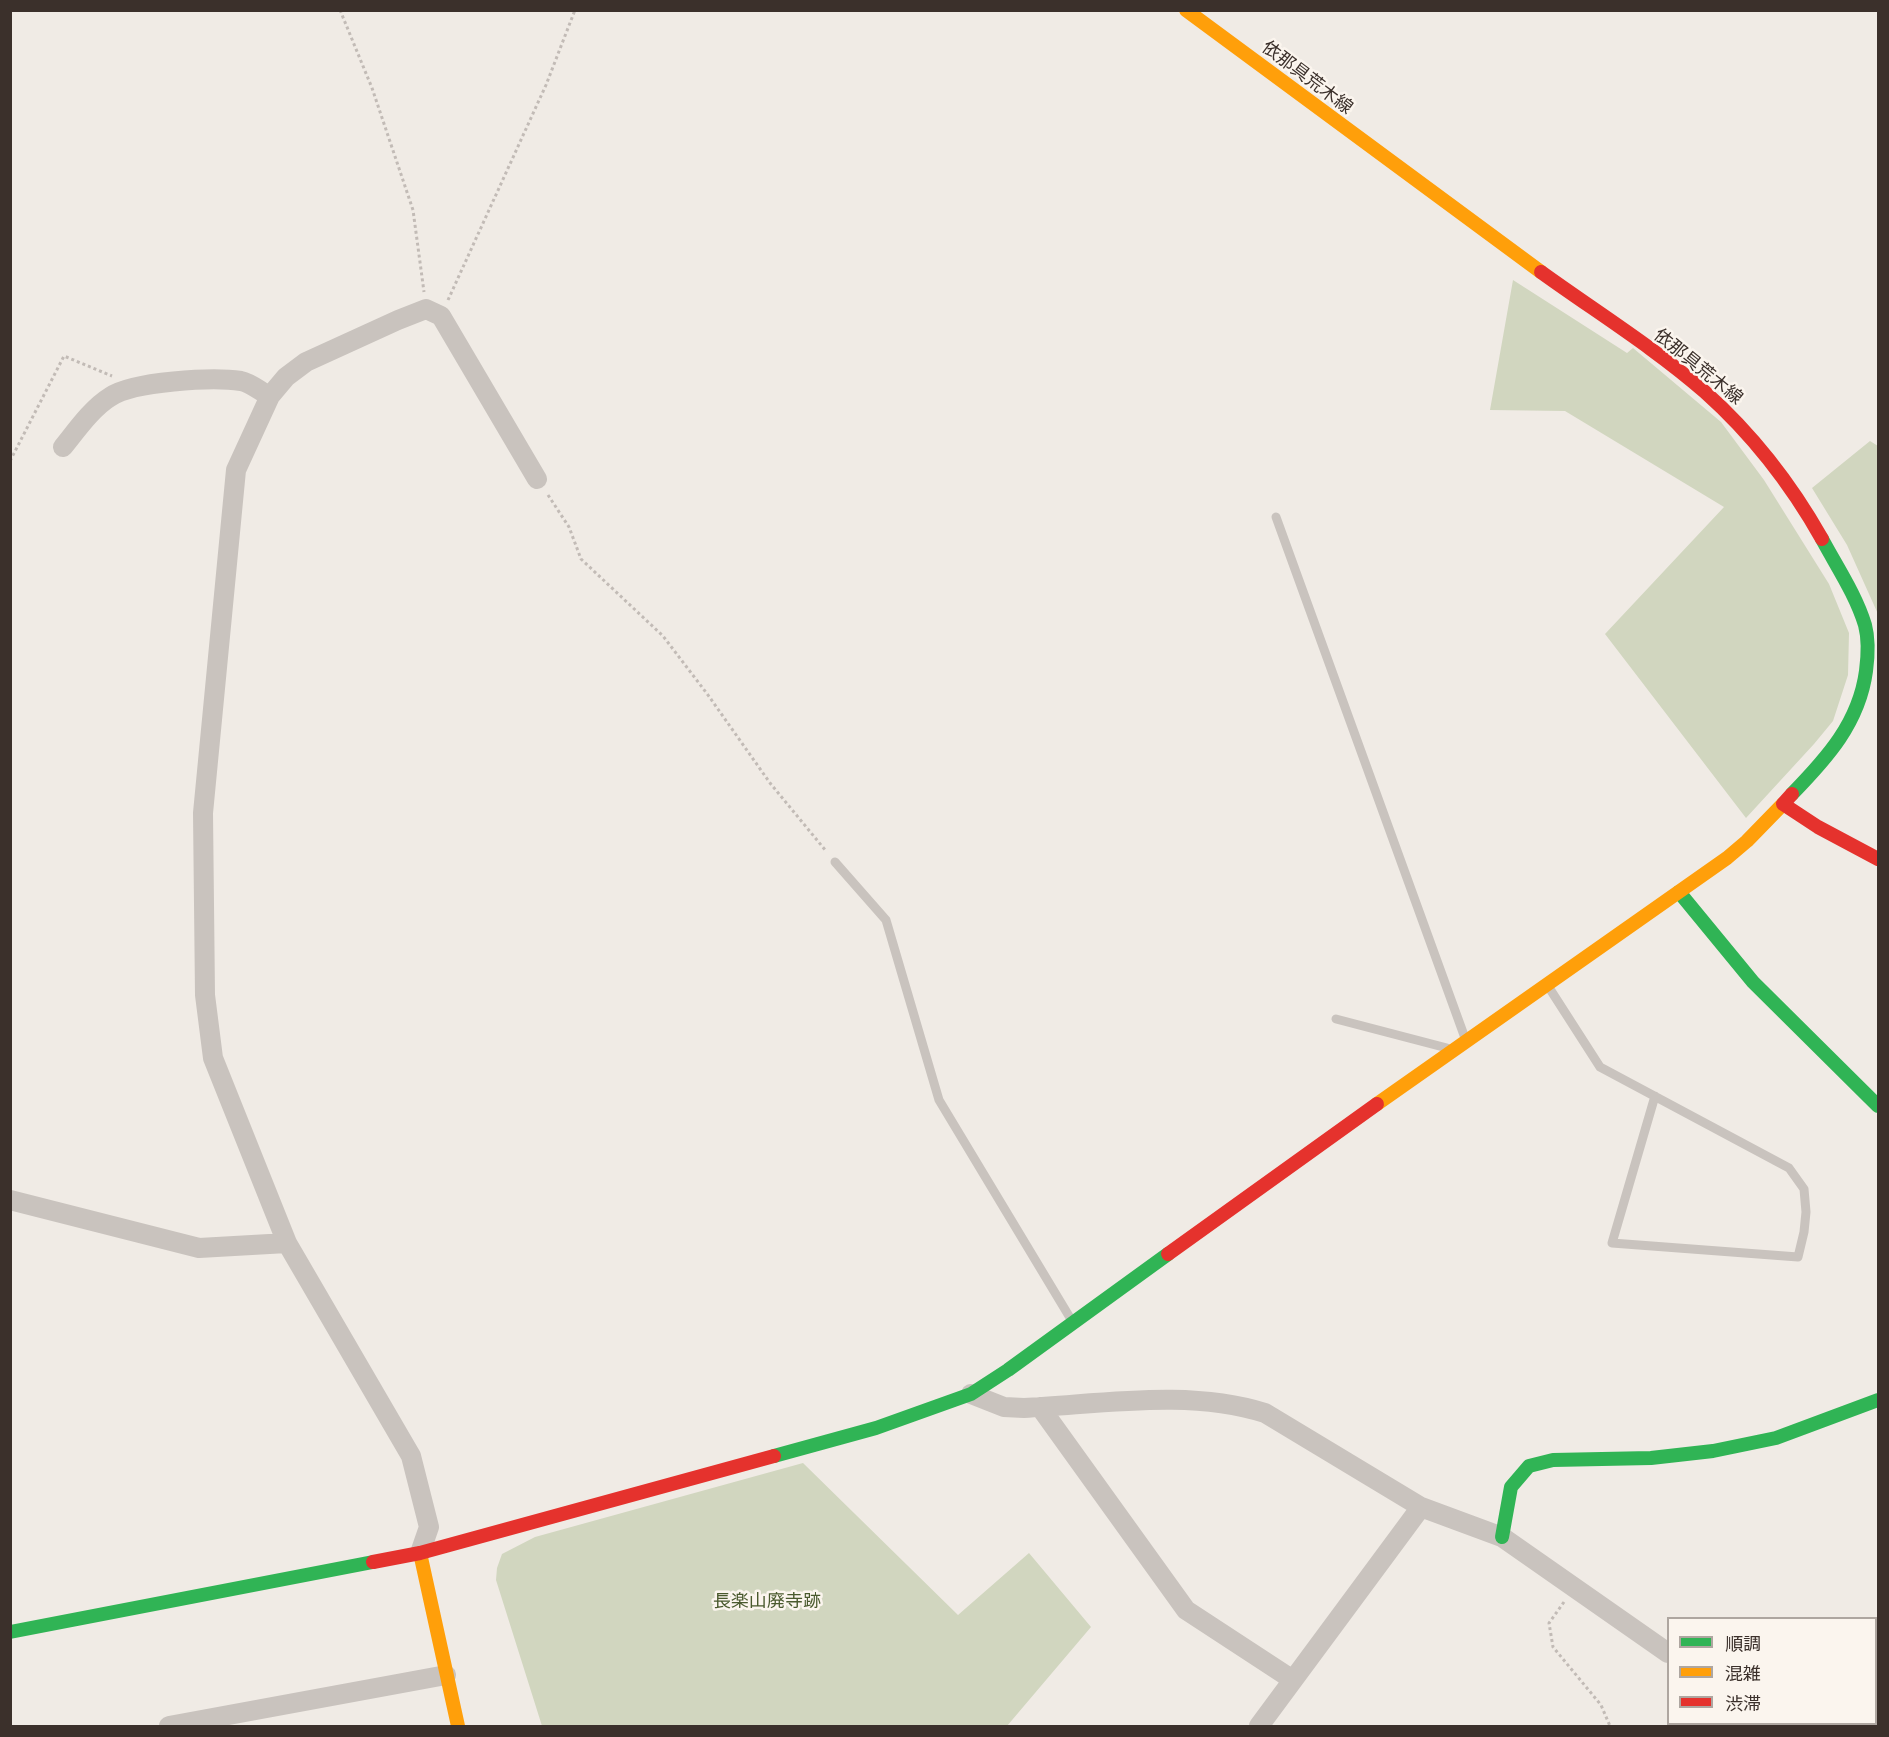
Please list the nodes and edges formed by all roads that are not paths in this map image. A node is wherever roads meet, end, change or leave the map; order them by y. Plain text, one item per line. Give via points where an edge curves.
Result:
1 (1186, 10) edge
2 (270, 396) junction
3 (63, 447) dead end
4 (537, 478) road end
5 (1276, 517) dead end
6 (1783, 804) junction
7 (1878, 859) edge
8 (835, 862) road end
9 (1679, 892) junction
10 (1546, 984) junction
11 (1336, 1019) dead end
12 (1466, 1040) junction
13 (1453, 1050) junction
14 (1655, 1096) junction
15 (1878, 1106) edge
16 (10, 1200) edge
17 (287, 1242) junction
18 (1073, 1322) junction
19 (971, 1395) junction
20 (1878, 1400) edge
21 (1040, 1407) junction
22 (1421, 1507) junction
23 (1502, 1537) junction
24 (420, 1553) junction
25 (10, 1632) edge
26 (1667, 1652) edge
27 (446, 1675) junction
28 (1293, 1680) junction
29 (169, 1726) edge
30 (458, 1726) edge
31 (1259, 1726) edge

1 - 6 street, 依那具荒木線 via 1711,396 1745,430 1792,490 1854,597 1868,638 1862,695 1852,720 1836,748
2 - 3 street via 244,382 216,380 136,386 110,396
2 - 4 street via 306,362 398,320 434,312
2 - 17 street via 236,470 202,813 204,995 213,1058
5 - 12 lane
6 - 7 street
6 - 9 street, 依那具荒木線 via 1747,841
8 - 18 lane via 886,920 939,1100
9 - 10 street, 依那具荒木線
9 - 15 street via 1753,982
10 - 12 street, 依那具荒木線
10 - 14 lane via 1600,1067
11 - 13 lane
12 - 13 street, 依那具荒木線
13 - 18 street, 依那具荒木線
14 - 14 lane via 1789,1168 1804,1189 1806,1212 1798,1257 1612,1243
16 - 17 street via 199,1248
17 - 24 street via 411,1456 429,1527
18 - 19 street, 依那具荒木線
19 - 21 street via 1004,1407
19 - 24 street, 依那具荒木線 via 876,1428
20 - 23 street via 1776,1438 1713,1451 1651,1458 1553,1460 1529,1466 1511,1486
21 - 22 street via 1186,1399 1245,1407 1265,1413
21 - 28 street via 1186,1610
22 - 23 street
22 - 28 street
23 - 26 street
24 - 25 street, 依那具荒木線
24 - 27 street
27 - 29 street
27 - 30 street
28 - 31 street

